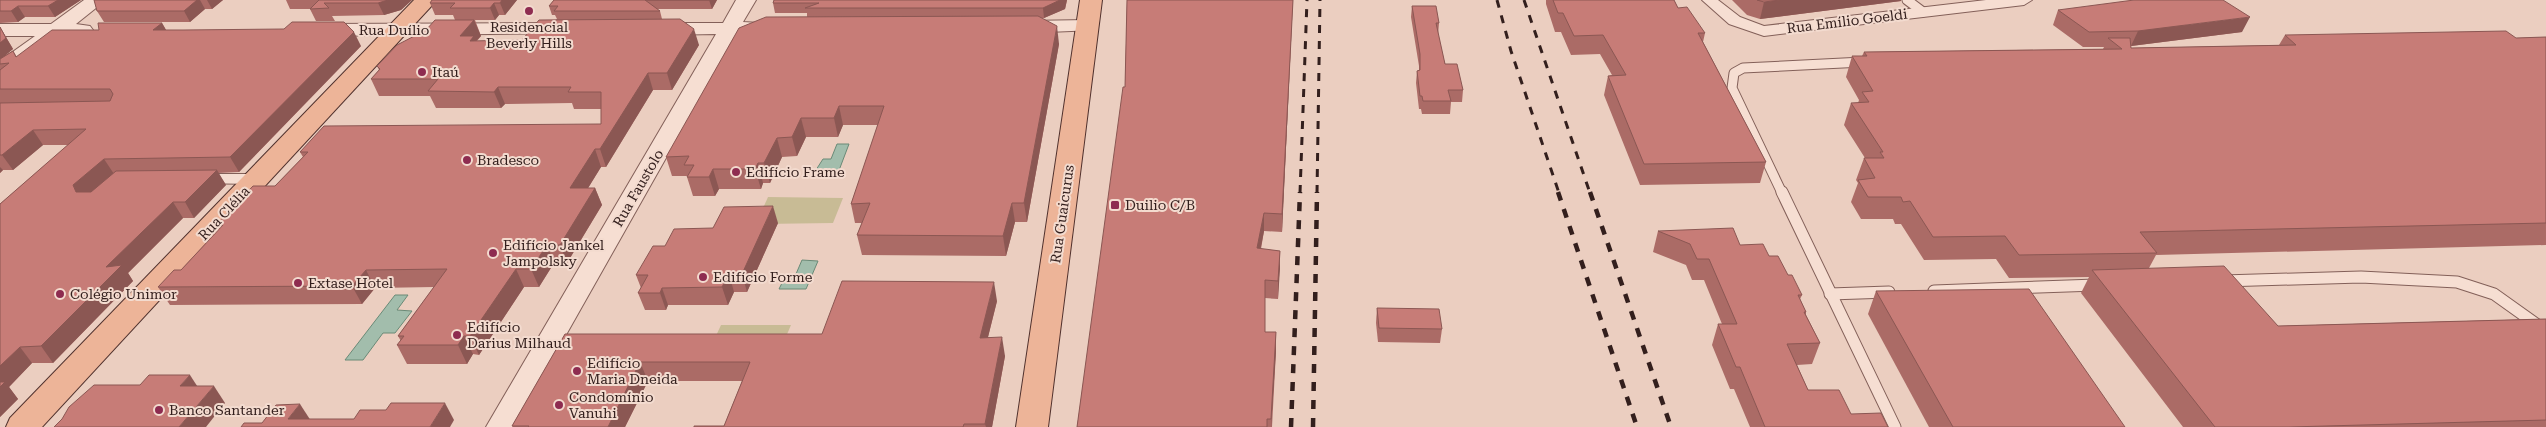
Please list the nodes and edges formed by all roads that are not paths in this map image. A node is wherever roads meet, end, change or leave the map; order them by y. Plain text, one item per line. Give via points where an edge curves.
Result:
1 (96, 0) edge
2 (426, 0) edge
3 (746, 0) edge
4 (1091, 0) edge
5 (1710, 0) edge
6 (1907, 0) edge
7 (2024, 0) edge
8 (1923, 12) junction
9 (1088, 26) junction
10 (1006, 27) edge
11 (730, 28) junction
12 (791, 28) edge
13 (579, 29) edge
14 (647, 29) edge
15 (0, 30) edge
16 (55, 30) junction
17 (101, 30) edge
18 (299, 30) edge
19 (398, 30) junction
20 (1870, 62) edge
21 (0, 71) edge
22 (257, 178) junction
23 (176, 179) edge
24 (2210, 281) edge
25 (2110, 285) edge
26 (1920, 291) edge
27 (1900, 292) edge
28 (1830, 294) junction
29 (2546, 332) edge
30 (22, 427) edge
31 (500, 427) edge
32 (1032, 427) edge
33 (1895, 427) edge

1 - 16 street
2 - 19 main road, Rua Clélia
3 - 11 street, Rua Faustolo
4 - 9 main road, Rua Guaicurus
5 - 8 street, Rua Emílio Goeldi via 1739,25 1764,31
6 - 8 lane
7 - 8 street, Rua Emílio Goeldi
9 - 10 street
9 - 32 main road, Rua Guaicurus
11 - 12 street
11 - 14 street
11 - 31 street, Rua Faustolo
13 - 19 street, Rua Duílio
15 - 16 street
16 - 17 street
16 - 21 street
18 - 19 street, Rua Duílio
19 - 22 main road, Rua Clélia
20 - 28 lane via 1744,68 1734,73 1732,80 1732,88
22 - 23 street
22 - 30 main road, Rua Clélia
24 - 29 lane via 2369,276 2463,283 2493,294
25 - 26 lane
27 - 28 lane
28 - 33 lane

